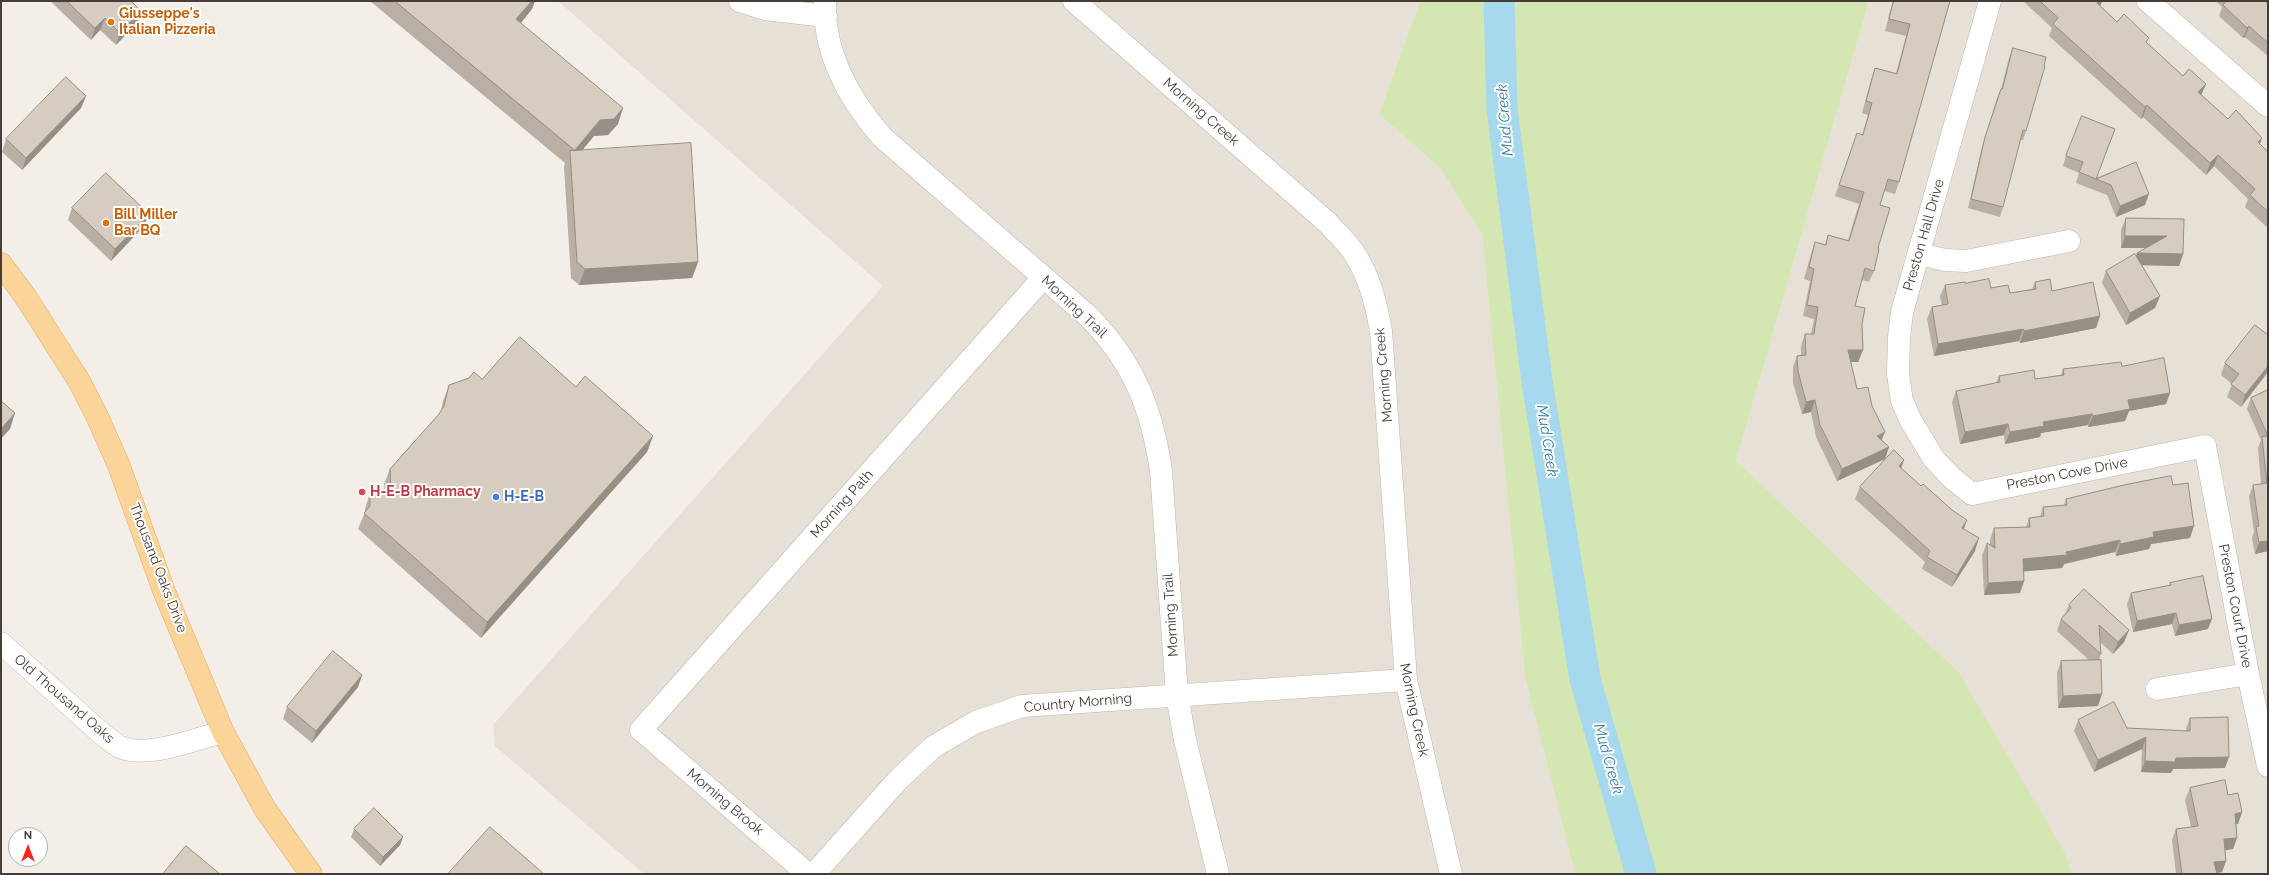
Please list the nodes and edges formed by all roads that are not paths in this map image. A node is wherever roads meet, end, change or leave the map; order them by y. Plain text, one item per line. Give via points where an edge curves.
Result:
1 (740, 1) edge
2 (1074, 1) edge
3 (1990, 1) edge
4 (2148, 1) edge
5 (826, 8) edge
6 (2268, 106) edge
7 (2069, 241) dead end
8 (1919, 254) junction
9 (1, 264) edge
10 (1043, 278) junction
11 (2205, 446) joint
12 (1939, 464) joint
13 (1, 643) edge
14 (2248, 674) junction
15 (1406, 680) junction
16 (2157, 690) dead end
17 (1177, 696) junction
18 (641, 730) joint
19 (223, 732) junction
20 (2268, 766) edge
21 (311, 874) edge
22 (808, 874) edge
23 (814, 874) edge
24 (1218, 874) edge
25 (1451, 874) edge

1 - 5 street via 765,9
2 - 15 street, Morning Creek via 1328,223 1354,253 1369,282 1375,298 1381,331
3 - 8 street, Preston Hall Drive
4 - 6 street
5 - 10 street, Morning Trail via 829,42 837,66 850,94 867,120 882,137
7 - 8 street via 1966,262
8 - 12 street, Preston Hall Drive via 1902,312 1898,374 1902,401 1911,421
9 - 19 main road, Thousand Oaks Drive via 25,296 79,381 97,416 119,466 164,591
10 - 17 street, Morning Trail via 1087,315 1116,347 1135,379 1150,413 1162,471
10 - 18 street, Morning Path
11 - 12 street, Preston Cove Drive via 1972,494
11 - 14 street, Preston Court Drive
13 - 19 street, Old Thousand Oaks via 102,734 119,746 136,751 152,750
14 - 16 street
14 - 20 street, Preston Court Drive
15 - 17 street, Country Morning
15 - 25 street, Morning Creek
17 - 23 street, Country Morning via 1022,706 976,722 953,734 914,763
17 - 24 street, Morning Trail
18 - 22 street, Morning Brook
19 - 21 main road, Thousand Oaks Drive via 265,809

